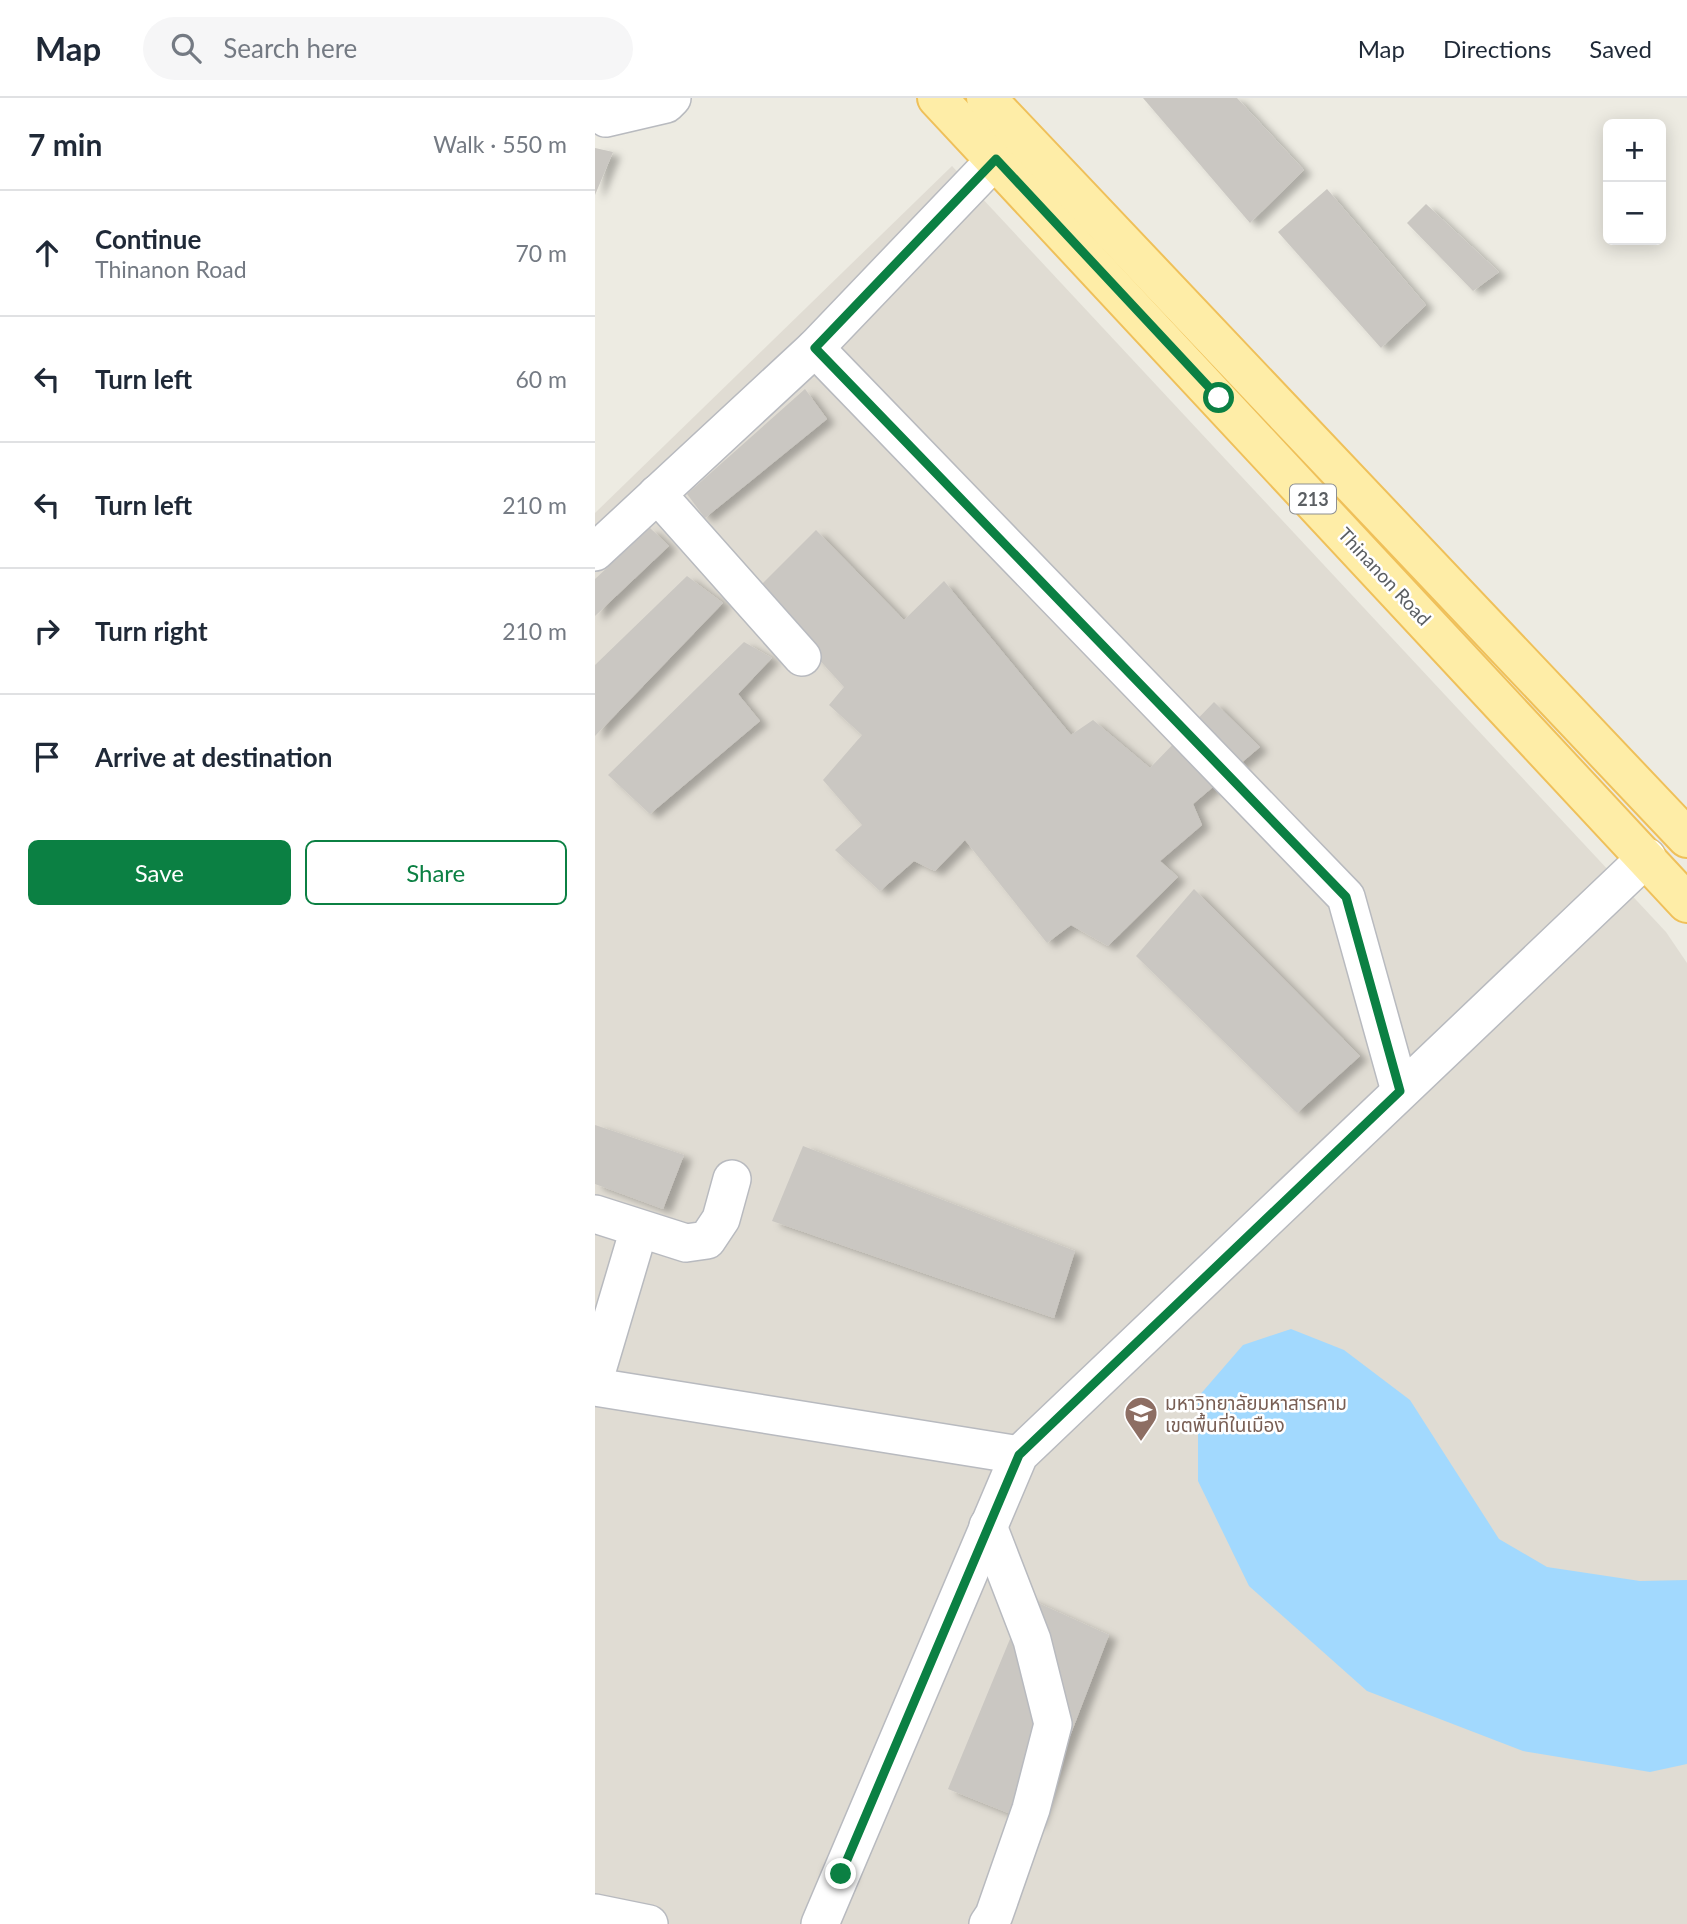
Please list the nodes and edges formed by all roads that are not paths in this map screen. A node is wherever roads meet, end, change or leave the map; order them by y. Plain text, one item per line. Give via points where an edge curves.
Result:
1 (672, 98) edge
2 (937, 98) edge
3 (986, 98) edge
4 (595, 108) edge
5 (996, 159) junction
6 (815, 348) junction
7 (657, 494) junction
8 (595, 552) edge
9 (802, 657) dead end
10 (1682, 833) edge
11 (1647, 857) junction
12 (1687, 902) edge
13 (1400, 1091) junction
14 (732, 1180) dead end
15 (595, 1214) edge
16 (639, 1229) junction
17 (595, 1377) edge
18 (595, 1387) edge
19 (1019, 1455) junction
20 (988, 1526) junction
21 (595, 1913) edge
22 (649, 1924) edge
23 (820, 1924) edge
24 (988, 1924) edge

1 - 4 street via 666,104 607,118
2 - 5 main road, Thinanon Road / 213
3 - 10 main road, Thinanon Road / 213
5 - 6 street
5 - 11 main road, Thinanon Road / 213
6 - 7 street
6 - 13 street via 1346,897
7 - 8 street
7 - 9 street
10 - 11 main road
11 - 12 main road, Thinanon Road / 213
11 - 13 street
13 - 19 street
14 - 16 street via 721,1219 707,1240 686,1243
15 - 16 street
16 - 17 street
18 - 19 street
19 - 20 street
20 - 23 street
20 - 24 street via 1032,1640 1053,1724 1031,1809
21 - 22 street

